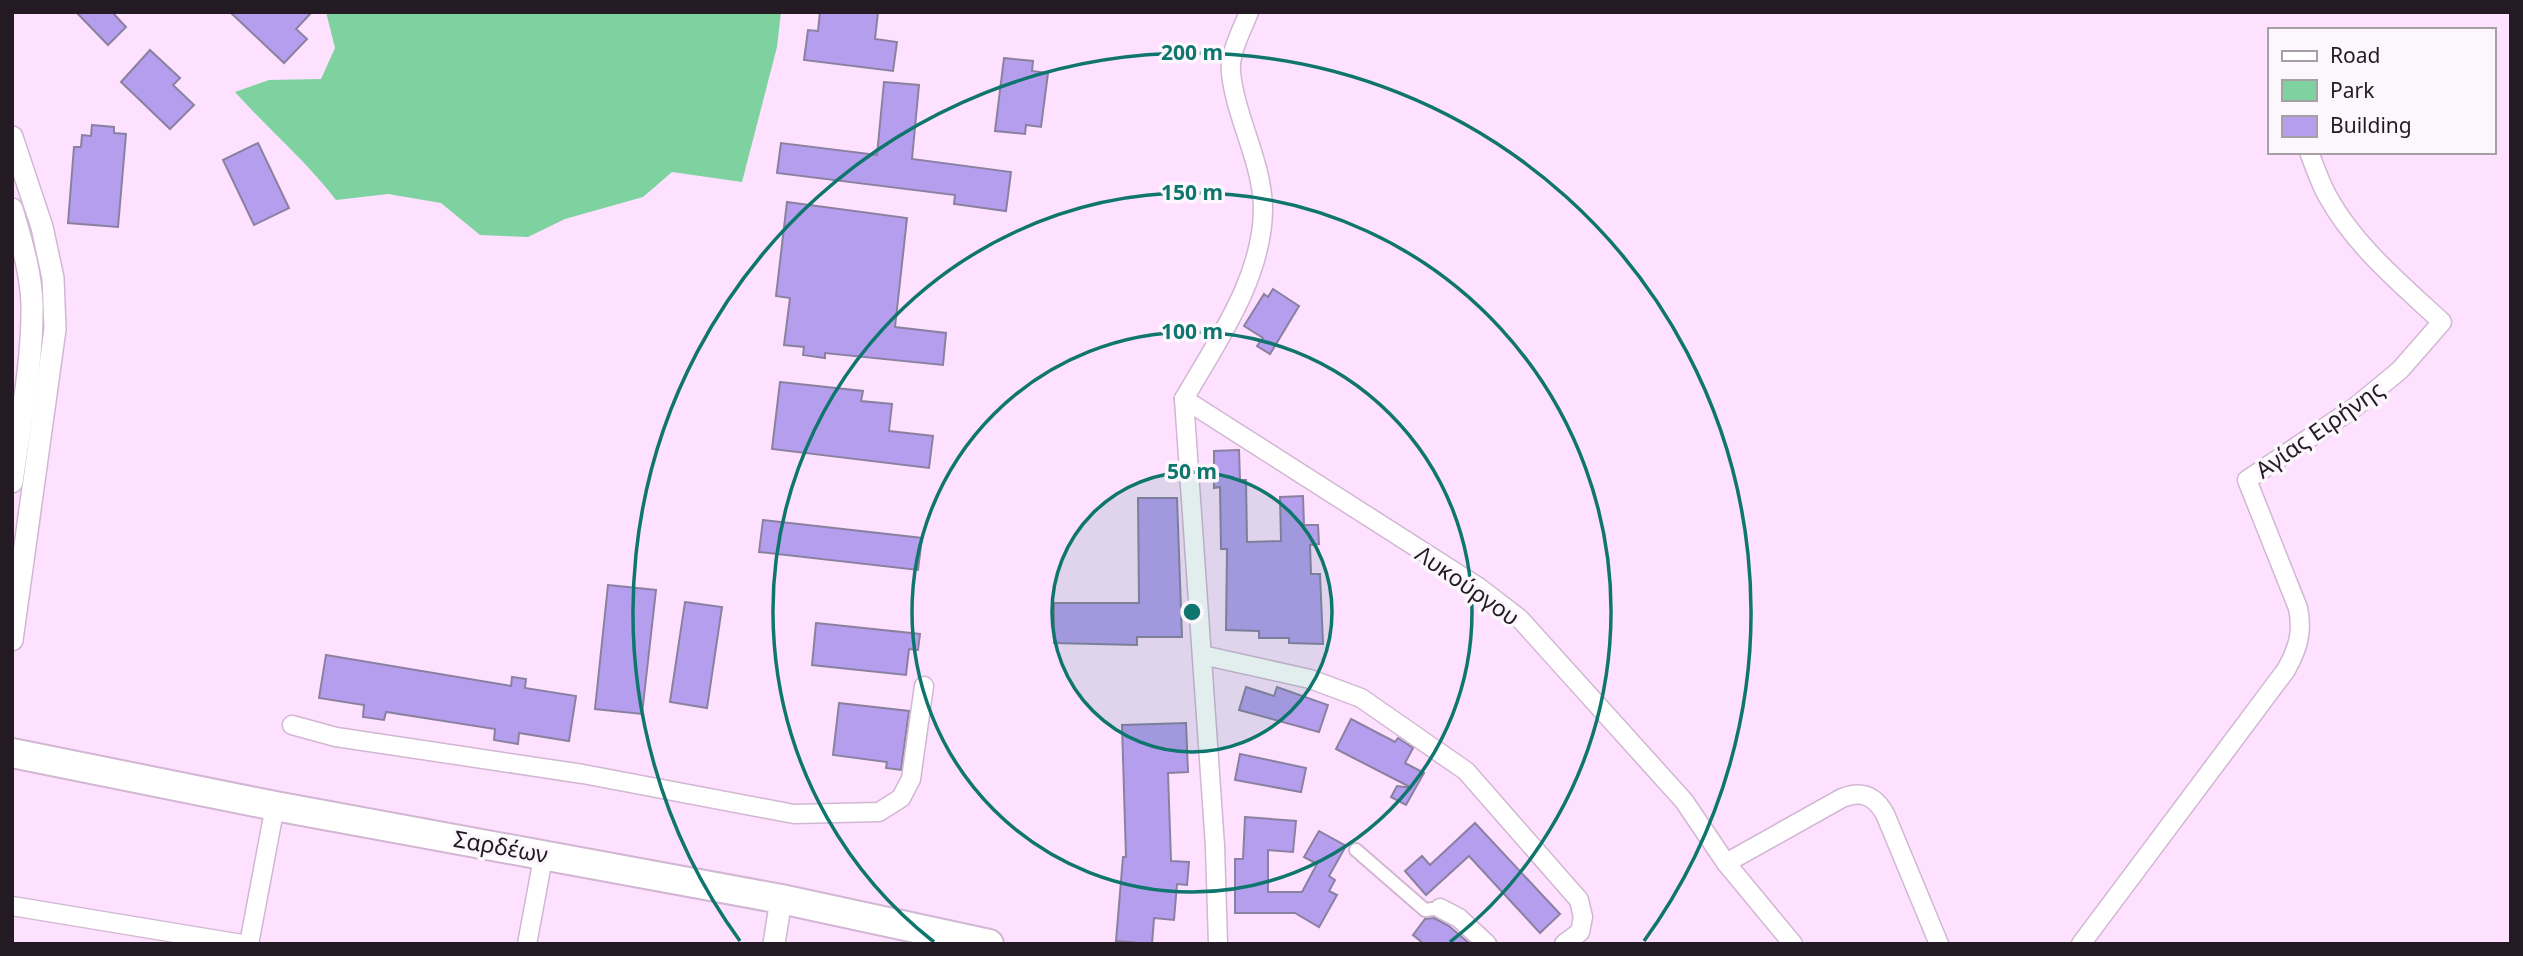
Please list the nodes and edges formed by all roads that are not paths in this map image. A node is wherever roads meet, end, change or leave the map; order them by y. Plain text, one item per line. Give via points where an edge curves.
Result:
1 (1249, 12) edge
2 (12, 136) edge
3 (2310, 154) edge
4 (12, 209) edge
5 (1184, 399) junction
6 (12, 482) edge
7 (12, 640) edge
8 (1202, 655) junction
9 (924, 686) dead end
10 (292, 725) dead end
11 (12, 753) edge
12 (275, 806) junction
13 (1356, 850) dead end
14 (544, 853) junction
15 (1726, 863) junction
16 (781, 899) junction
17 (12, 906) edge
18 (1440, 908) joint
19 (961, 941) edge
20 (242, 944) edge
21 (249, 944) edge
22 (527, 944) edge
23 (774, 944) edge
24 (1218, 944) edge
25 (1487, 944) edge
26 (1564, 944) edge
27 (1793, 944) edge
28 (1939, 944) edge
29 (2081, 944) edge

1 - 5 street via 1230,72 1258,177 1261,234 1247,285
2 - 7 street via 42,227 53,278 55,328
3 - 29 street, Αγίας Ειρήνης via 2328,198 2355,234 2442,322 2400,370 2354,408 2247,480 2298,608 2302,627 2298,648
4 - 6 street via 25,251 32,304
5 - 8 street
5 - 15 street, Λυκούργου via 1477,586 1520,619 1684,801
8 - 24 street
8 - 26 street via 1310,679 1361,698 1465,771 1578,900 1583,917 1580,932
9 - 10 street via 911,779 901,798 879,812 794,814 583,774 336,737
11 - 12 main road, Σαρδέων
12 - 14 main road, Σαρδέων
12 - 21 street
13 - 18 street via 1425,910
14 - 16 main road, Σαρδέων
14 - 22 street
15 - 27 street, Λυκούργου
15 - 28 street via 1842,798 1854,793 1868,795 1879,802
16 - 19 main road, Σαρδέων
16 - 23 street
17 - 20 street
18 - 25 street via 1459,918

